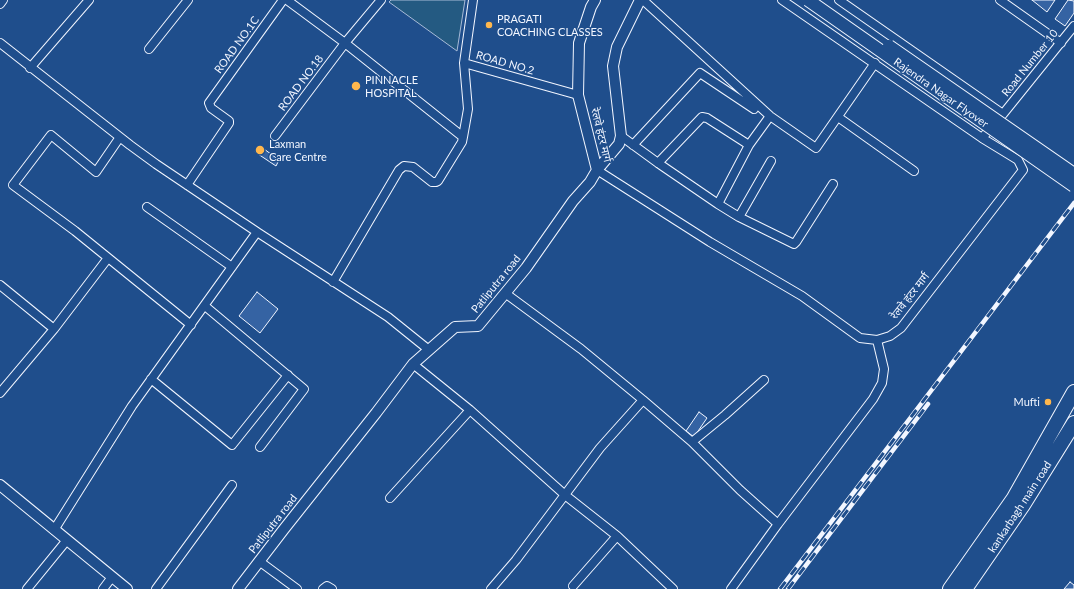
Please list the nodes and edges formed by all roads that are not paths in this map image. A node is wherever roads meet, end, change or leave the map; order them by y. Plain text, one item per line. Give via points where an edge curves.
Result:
1 (3, 0) edge
2 (89, 0) edge
3 (188, 0) edge
4 (283, 0) edge
5 (287, 0) edge
6 (381, 0) edge
7 (473, 0) edge
8 (595, 0) edge
9 (642, 0) edge
10 (782, 0) edge
11 (808, 0) edge
12 (822, 0) edge
13 (838, 0) edge
14 (1000, 0) edge
15 (0, 4) edge
16 (1074, 26) edge
17 (0, 43) edge
18 (1061, 43) junction
19 (345, 44) junction
20 (148, 49) dead end
21 (464, 63) junction
22 (875, 63) junction
23 (30, 68) junction
24 (578, 95) junction
25 (754, 109) dead end
26 (1003, 114) junction
27 (770, 116) junction
28 (838, 117) junction
29 (275, 136) dead end
30 (463, 136) junction
31 (621, 136) junction
32 (120, 137) junction
33 (982, 138) junction
34 (633, 145) junction
35 (749, 145) junction
36 (771, 161) dead end
37 (658, 163) junction
38 (597, 170) junction
39 (914, 171) dead end
40 (1074, 174) edge
41 (833, 184) dead end
42 (187, 185) junction
43 (1074, 186) edge
44 (718, 204) junction
45 (147, 207) dead end
46 (739, 216) junction
47 (257, 232) junction
48 (108, 258) junction
49 (232, 267) junction
50 (333, 282) junction
51 (0, 285) edge
52 (505, 293) junction
53 (205, 306) junction
54 (191, 325) junction
55 (54, 329) junction
56 (877, 340) junction
57 (429, 350) junction
58 (413, 364) junction
59 (288, 375) junction
60 (151, 380) junction
61 (764, 380) dead end
62 (1074, 392) edge
63 (0, 393) edge
64 (643, 400) junction
65 (470, 410) junction
66 (1074, 423) edge
67 (692, 442) junction
68 (260, 447) dead end
69 (232, 485) dead end
70 (0, 486) edge
71 (565, 495) junction
72 (390, 498) dead end
73 (778, 524) junction
74 (54, 530) junction
75 (617, 536) junction
76 (67, 540) junction
77 (259, 561) junction
78 (112, 578) junction
79 (573, 586) dead end
80 (27, 589) edge
81 (103, 589) edge
82 (127, 589) edge
83 (156, 589) edge
84 (238, 589) edge
85 (297, 589) edge
86 (323, 589) edge
87 (332, 589) edge
88 (491, 589) edge
89 (673, 589) edge
90 (731, 589) edge
91 (950, 589) edge
92 (965, 589) edge

1 - 15 street
2 - 23 street
3 - 20 street
4 - 42 street, ROAD NO.1C via 209,103 211,108 229,123
5 - 19 street
6 - 19 street, ROAD NO.18
7 - 21 street, ROAD NO.2
8 - 24 street, रेलवे हंटर मार्ग via 579,43
9 - 27 street
9 - 31 street via 617,47 613,66
10 - 22 street, रेलवे हंटर मार्ग
11 - 43 main road, Rajendra Nagar Flyover, bridge
12 - 40 main road, Rajendra Nagar Flyover, bridge
13 - 26 street
14 - 18 street
16 - 18 street, Road Number 10
17 - 23 street
18 - 26 street, Road Number 10
19 - 29 street, ROAD NO.18
19 - 30 street
21 - 24 street, ROAD NO.2
21 - 30 street via 468,109
22 - 28 street
22 - 33 street, रेलवे हंटर मार्ग
23 - 32 street
24 - 38 street, रेलवे हंटर मार्ग
25 - 34 street via 700,74
26 - 33 street, Road Number 10
27 - 28 street via 816,148
27 - 35 street
28 - 39 street
30 - 50 street via 462,142 438,181 432,182 413,167 404,166 398,170
31 - 34 street
31 - 38 street, Patliputra road via 619,144
32 - 42 street
32 - 48 street via 96,172 51,135 13,185
33 - 56 street, रेलवे हंटर मार्ग via 1018,160 1023,170 901,328 890,336
34 - 37 street
35 - 37 street via 702,117
35 - 44 street
36 - 46 street
37 - 44 street
38 - 52 street, Patliputra road
38 - 56 street, रेलवे हंटर मार्ग via 710,242 802,296 860,338
41 - 46 street via 794,244
42 - 47 street
44 - 46 street
45 - 49 street
47 - 49 street
47 - 50 street
48 - 54 street
48 - 55 street
49 - 53 street
50 - 57 street via 388,317
51 - 55 street
52 - 57 street, Patliputra road via 478,326 455,326
52 - 64 street via 581,349
53 - 54 street
53 - 59 street
54 - 60 street
55 - 63 street
56 - 73 street via 884,370 882,382 873,399
57 - 58 street, Patliputra road
58 - 65 street
58 - 77 street, Patliputra road
59 - 60 street via 232,445
59 - 68 street via 304,389
60 - 74 street
61 - 67 street
62 - 91 highway via 1014,498
64 - 67 street
64 - 71 street via 600,448
65 - 71 street
65 - 72 street
66 - 92 highway, kankarbagh main road via 1023,505
67 - 73 street
69 - 83 street
70 - 74 street
71 - 75 street
71 - 88 street
73 - 90 street
74 - 76 street
75 - 79 street
75 - 89 street
76 - 78 street
76 - 80 street
77 - 84 street, Patliputra road
77 - 85 street
78 - 81 street
78 - 82 street
86 - 87 street via 327,586

